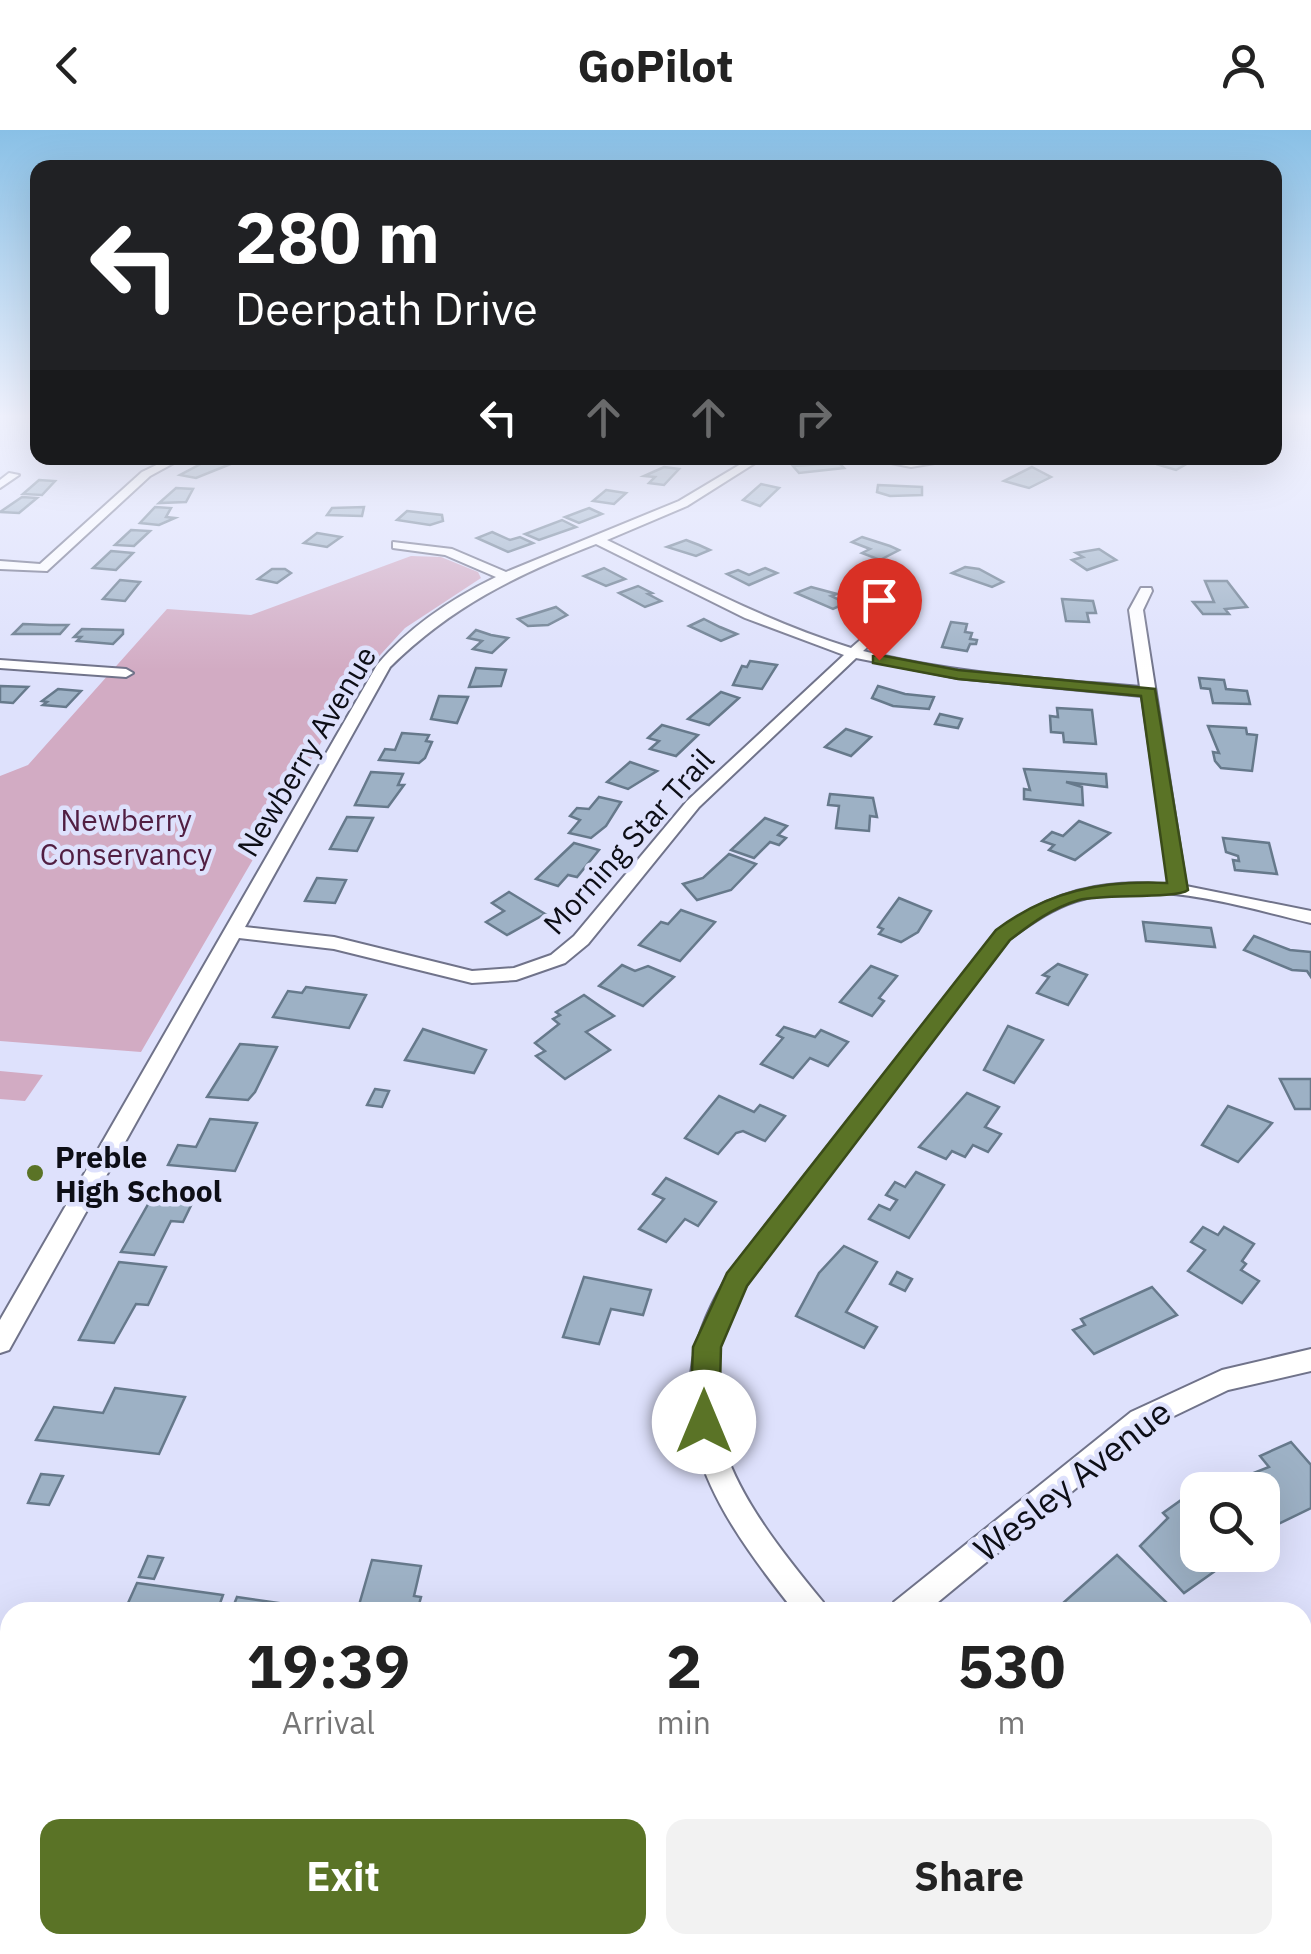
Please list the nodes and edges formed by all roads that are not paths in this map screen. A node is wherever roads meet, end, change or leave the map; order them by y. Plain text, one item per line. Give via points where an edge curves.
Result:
1 (117, 500) edge
2 (689, 500) edge
3 (596, 539) junction
4 (397, 545) dead end
5 (0, 565) edge
6 (503, 576) junction
7 (1146, 591) dead end
8 (896, 613) dead end
9 (850, 652) junction
10 (0, 664) edge
11 (126, 673) dead end
12 (1149, 692) junction
13 (1178, 890) junction
14 (1311, 917) edge
15 (232, 931) junction
16 (0, 1343) edge
17 (1311, 1360) edge
18 (805, 1602) edge
19 (916, 1602) edge

1 - 5 street via 43,568
2 - 3 street, Newberry Avenue
3 - 6 street, Newberry Avenue
3 - 9 street via 778,626
4 - 6 street via 448,552
6 - 15 street, Newberry Avenue via 441,612 384,665
7 - 12 street via 1136,610
8 - 9 street, Morning Star Trail
9 - 12 street via 958,674
9 - 15 street, Morning Star Trail via 693,804 581,940 547,964 472,977 334,943
10 - 11 street
12 - 13 street
13 - 14 street
13 - 18 street via 1077,894 1036,909 1010,928 736,1280 720,1310 702,1387 711,1454 750,1535
15 - 16 street, Newberry Avenue
17 - 19 street, Wesley Avenue via 1225,1378 1140,1420

